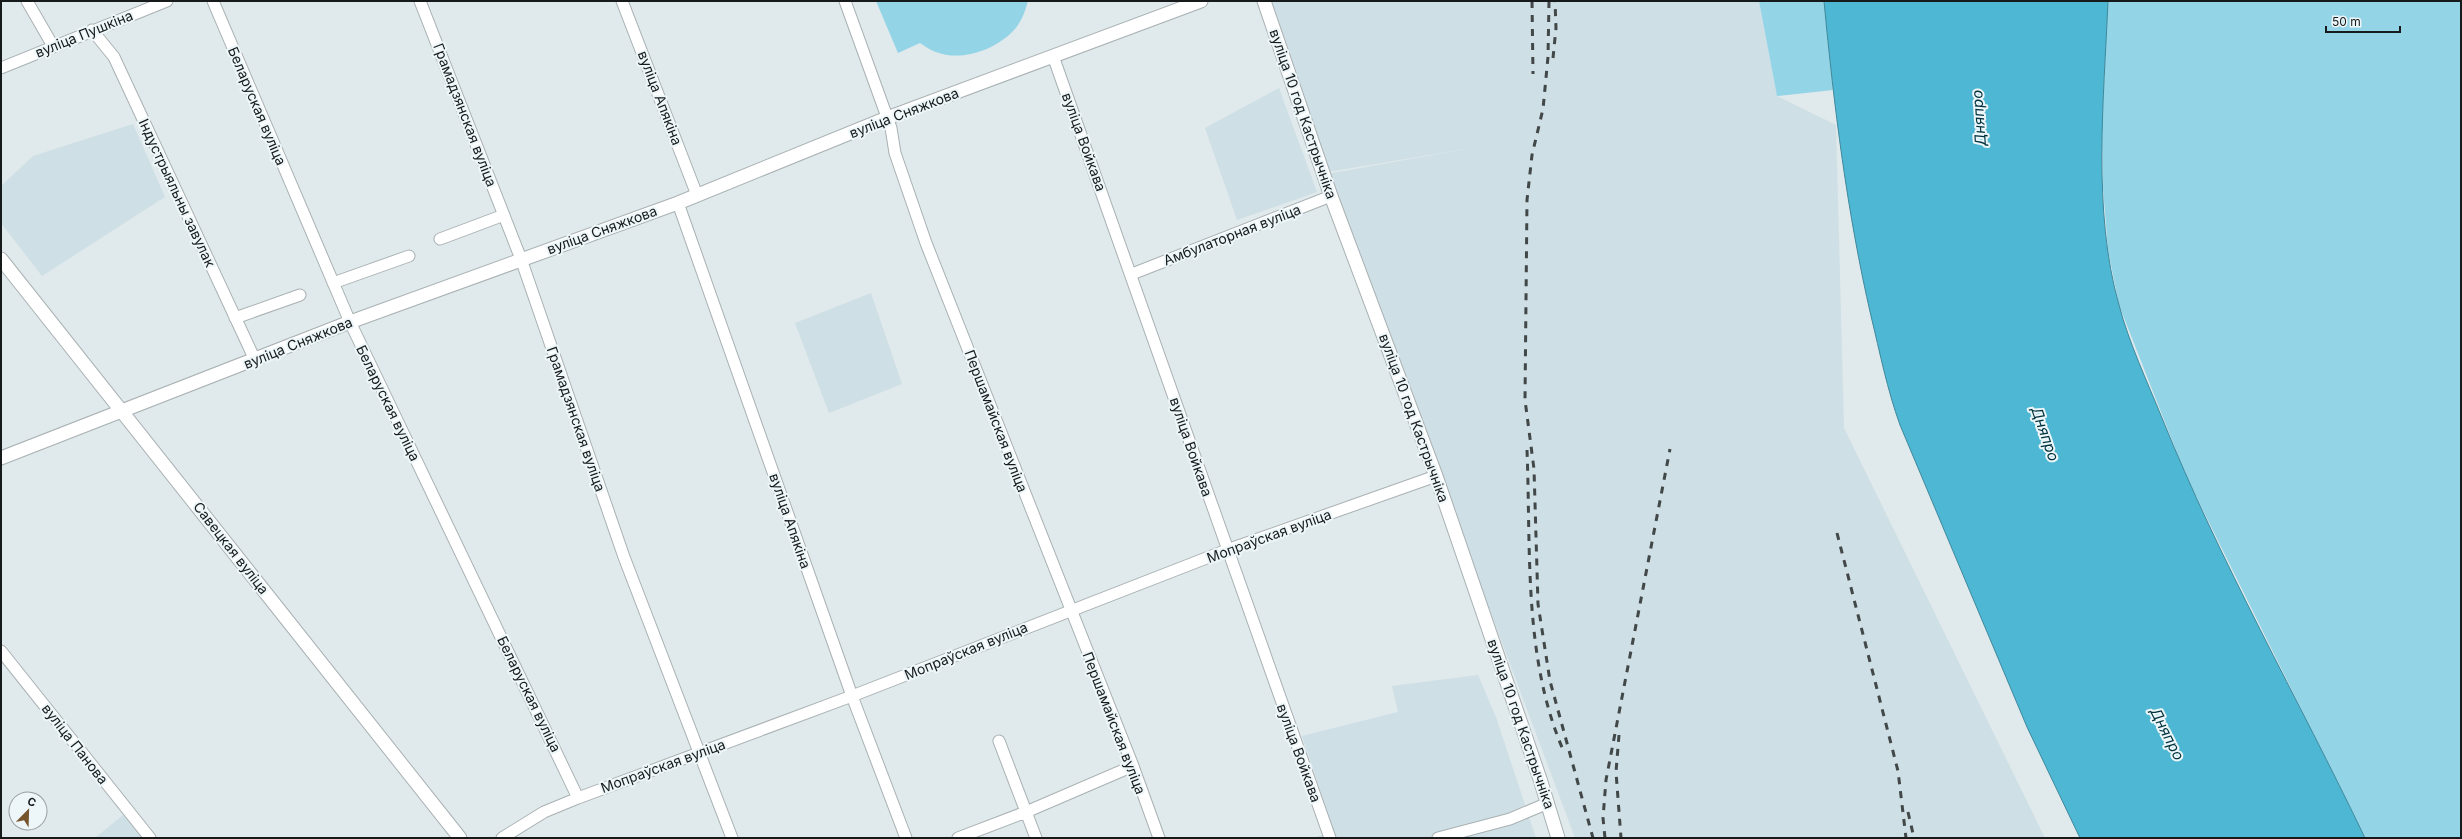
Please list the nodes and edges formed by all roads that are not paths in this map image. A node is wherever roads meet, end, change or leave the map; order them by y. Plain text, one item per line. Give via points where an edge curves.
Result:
1 (27, 1) edge
2 (167, 1) edge
3 (213, 1) edge
4 (420, 1) edge
5 (622, 1) edge
6 (845, 1) edge
7 (1202, 1) edge
8 (1264, 1) edge
9 (92, 30) junction
10 (53, 46) junction
11 (1053, 56) junction
12 (1, 68) edge
13 (887, 118) junction
14 (697, 195) junction
15 (1331, 196) junction
16 (678, 202) junction
17 (504, 215) junction
18 (440, 239) dead end
19 (409, 256) dead end
20 (1, 259) edge
21 (521, 259) junction
22 (1132, 274) junction
23 (333, 283) junction
24 (300, 294) dead end
25 (236, 318) junction
26 (350, 322) junction
27 (255, 360) junction
28 (121, 411) junction
29 (1, 458) edge
30 (1436, 476) junction
31 (1227, 550) junction
32 (1069, 610) junction
33 (1, 651) edge
34 (852, 696) junction
35 (999, 741) dead end
36 (699, 753) junction
37 (1133, 766) junction
38 (578, 798) junction
39 (1548, 803) junction
40 (1026, 812) junction
41 (150, 838) edge
42 (460, 838) edge
43 (502, 838) edge
44 (732, 838) edge
45 (906, 838) edge
46 (958, 838) edge
47 (1036, 838) edge
48 (1159, 838) edge
49 (1330, 838) edge
50 (1438, 838) edge
51 (1558, 838) edge

1 - 10 street
2 - 9 street, вуліца Пушкіна
3 - 23 street, Беларуская вуліца
4 - 17 street, Грамадзянская вуліца
5 - 14 street, вуліца Апякіна
6 - 13 street, Першамайская вуліца
7 - 11 street, вуліца Сняжкова
8 - 15 street, вуліца 10 год Кастрычніка
9 - 10 street, вуліца Пушкіна
9 - 25 street, Індустрыяльны завулак via 114,57
10 - 12 street, вуліца Пушкіна
11 - 13 street, вуліца Сняжкова
11 - 22 street, вуліца Войкава
13 - 14 street, вуліца Сняжкова
13 - 32 street, Першамайская вуліца via 895,153 926,243
14 - 16 street, вуліца Сняжкова
15 - 22 street, Амбулаторная вуліца
15 - 30 street, вуліца 10 год Кастрычніка
16 - 21 street, вуліца Сняжкова
16 - 34 street, вуліца Апякіна
17 - 18 street
17 - 21 street, Грамадзянская вуліца
19 - 23 street
20 - 28 street, Савецкая вуліца
21 - 26 street, вуліца Сняжкова
21 - 36 street, Грамадзянская вуліца via 624,556
22 - 31 street, вуліца Войкава
23 - 26 street, Беларуская вуліца
24 - 25 street
25 - 27 street, Індустрыяльны завулак
26 - 27 street, вуліца Сняжкова
26 - 38 street, Беларуская вуліца
27 - 28 street, вуліца Сняжкова
28 - 29 street, вуліца Сняжкова
28 - 42 street, Савецкая вуліца
30 - 31 street, Мопраўская вуліца
30 - 39 street, вуліца 10 год Кастрычніка
31 - 32 street, Мопраўская вуліца
31 - 49 street, вуліца Войкава
32 - 34 street, Мопраўская вуліца
32 - 37 street, Першамайская вуліца
33 - 41 street, вуліца Панова
34 - 36 street, Мопраўская вуліца
34 - 45 street, вуліца Апякіна
35 - 40 street
36 - 38 street, Мопраўская вуліца
36 - 44 street, Грамадзянская вуліца
37 - 40 street
37 - 48 street, Першамайская вуліца
38 - 43 street, Мопраўская вуліца via 544,812
39 - 50 street via 1510,819
39 - 51 street, вуліца 10 год Кастрычніка
40 - 46 street
40 - 47 street

